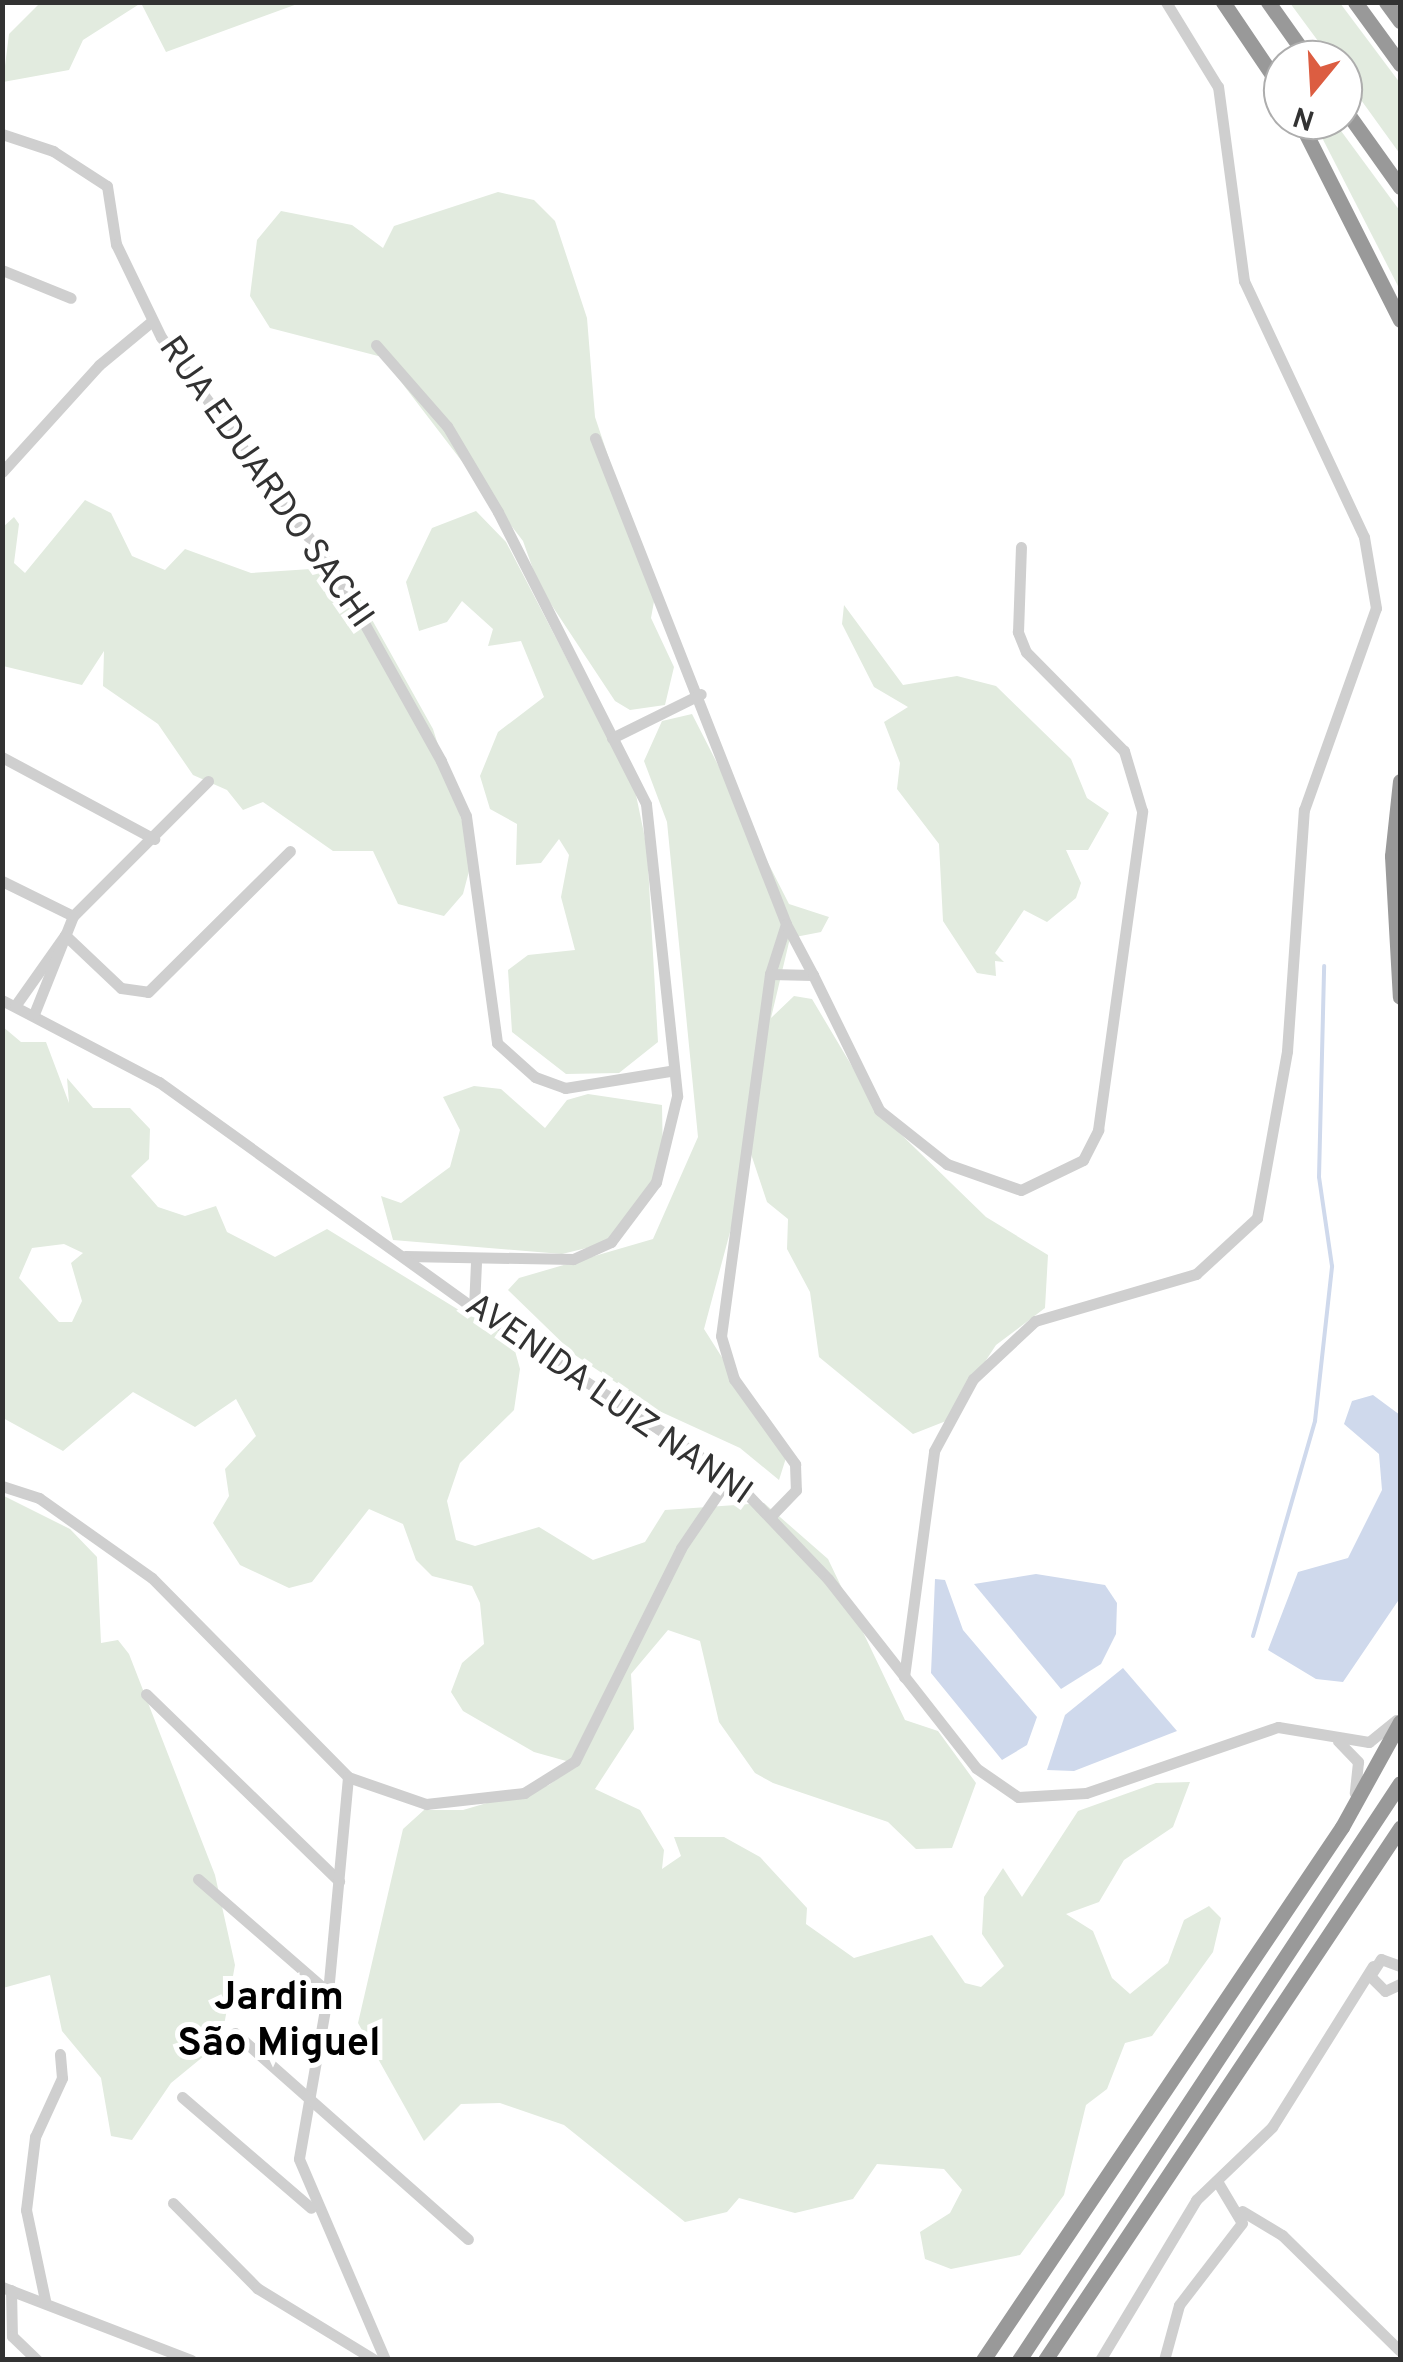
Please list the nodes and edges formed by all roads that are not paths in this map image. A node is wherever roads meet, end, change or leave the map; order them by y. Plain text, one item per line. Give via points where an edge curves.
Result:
1 (1166, 2) edge
2 (1222, 2) edge
3 (1268, 2) edge
4 (1355, 2) edge
5 (1386, 2) edge
6 (1400, 21) edge
7 (1295, 40) edge
8 (1263, 62) edge
9 (1400, 64) edge
10 (2, 134) edge
11 (1363, 135) edge
12 (1310, 140) edge
13 (1400, 187) edge
14 (2, 270) edge
15 (70, 298) dead end
16 (1400, 320) edge
17 (152, 322) junction
18 (376, 345) dead end
19 (595, 438) dead end
20 (2, 472) edge
21 (1021, 548) dead end
22 (702, 694) junction
23 (612, 738) junction
24 (2, 758) edge
25 (208, 781) dead end
26 (1400, 781) edge
27 (154, 839) junction
28 (290, 851) dead end
29 (2, 881) edge
30 (72, 916) junction
31 (786, 924) junction
32 (65, 935) junction
33 (770, 974) junction
34 (813, 975) junction
35 (1400, 997) edge
36 (2, 1000) edge
37 (16, 1006) junction
38 (34, 1014) junction
39 (670, 1071) junction
40 (401, 1256) junction
41 (451, 1261) junction
42 (476, 1263) junction
43 (440, 1284) junction
44 (474, 1308) junction
45 (730, 1476) junction
46 (2, 1486) edge
47 (772, 1514) junction
48 (904, 1678) junction
49 (146, 1694) dead end
50 (1400, 1718) edge
51 (1335, 1738) junction
52 (348, 1777) junction
53 (1400, 1783) edge
54 (1342, 1827) junction
55 (1400, 1828) edge
56 (198, 1880) dead end
57 (339, 1880) junction
58 (1373, 1966) junction
59 (1400, 1966) edge
60 (1400, 1984) edge
61 (1380, 1990) junction
62 (328, 1992) junction
63 (1349, 1998) junction
64 (235, 2033) dead end
65 (60, 2054) dead end
66 (182, 2097) dead end
67 (311, 2099) junction
68 (1217, 2180) junction
69 (173, 2203) dead end
70 (314, 2210) junction
71 (1242, 2211) junction
72 (468, 2239) dead end
73 (7, 2288) edge
74 (46, 2300) junction
75 (1400, 2351) edge
76 (38, 2360) edge
77 (191, 2360) edge
78 (374, 2360) edge
79 (385, 2360) edge
80 (984, 2360) edge
81 (1019, 2360) edge
82 (1044, 2360) edge
83 (1100, 2360) edge
84 (1164, 2360) edge

1 - 48 street via 1218,87 1244,282 1364,536 1376,608 1330,717 1304,810 1287,1051 1257,1218 1196,1274 1035,1322 972,1379 934,1452
2 - 8 highway
3 - 7 highway
4 - 9 highway
5 - 6 highway
10 - 17 street, RUA EDUARDO SACHI via 103,181 122,255
11 - 13 highway
12 - 16 highway
14 - 15 street
17 - 20 street via 99,364
17 - 39 street, RUA EDUARDO SACHI via 340,580 440,761 466,816 497,1042 535,1077 565,1088
18 - 23 street via 448,426
19 - 22 street
21 - 34 street via 1018,632 1026,652 1124,751 1142,811 1098,1130 1083,1160 1020,1190 926,1152 866,1091
22 - 23 street
22 - 31 street
23 - 39 street via 655,835
24 - 27 street
25 - 27 street
26 - 35 highway via 1392,856
27 - 30 street
28 - 32 street via 148,992 121,988
29 - 30 street
30 - 32 street
31 - 33 street
31 - 34 street
32 - 37 street
32 - 38 street
33 - 34 street
33 - 47 street via 721,1336 734,1379 796,1464 796,1490
36 - 37 street, AVENIDA LUIZ NANNI
37 - 38 street, AVENIDA LUIZ NANNI
38 - 40 street, AVENIDA LUIZ NANNI via 159,1082
39 - 42 street via 672,1135 639,1216 611,1242 573,1258
40 - 41 street
40 - 43 street, AVENIDA LUIZ NANNI
41 - 42 street
41 - 43 street
42 - 44 street
43 - 44 street, AVENIDA LUIZ NANNI
44 - 45 street, AVENIDA LUIZ NANNI
45 - 47 street, AVENIDA LUIZ NANNI
45 - 52 street via 626,1650 598,1731 552,1780 492,1800 426,1804
46 - 52 street via 39,1498 152,1578
47 - 48 street, AVENIDA LUIZ NANNI
48 - 51 street, AVENIDA LUIZ NANNI via 976,1768 1018,1796 1086,1794 1278,1728
49 - 57 street
50 - 51 street, AVENIDA LUIZ NANNI via 1369,1742
50 - 54 highway
51 - 54 street via 1361,1770
52 - 57 street
53 - 81 highway
54 - 80 highway
55 - 82 highway
56 - 62 street
57 - 62 street
58 - 59 street via 1386,1958
58 - 61 street
58 - 63 street
60 - 61 street
61 - 63 street
62 - 67 street
63 - 68 street via 1272,2126
64 - 67 street
65 - 74 street via 26,2210
66 - 70 street
67 - 70 street via 299,2160
67 - 72 street
68 - 71 street
68 - 83 street via 1179,2225
69 - 78 street via 257,2288
70 - 79 street via 355,2278
71 - 75 street via 1282,2235
71 - 84 street via 1234,2237 1179,2305
73 - 74 street
73 - 76 street via 12,2336
74 - 77 street

